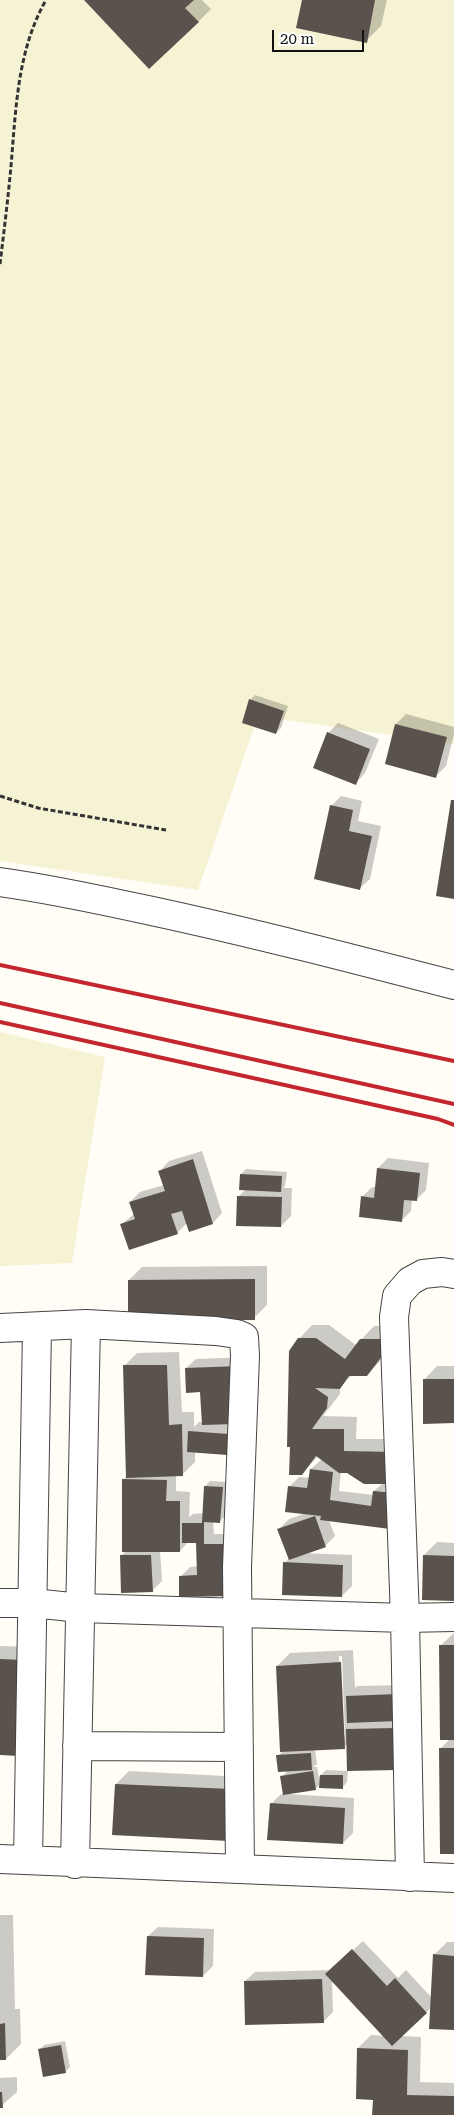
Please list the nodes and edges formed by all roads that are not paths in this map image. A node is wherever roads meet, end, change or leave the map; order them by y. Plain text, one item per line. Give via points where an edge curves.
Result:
1 (0, 882) edge
2 (454, 985) edge
3 (454, 1274) edge
4 (86, 1324) junction
5 (0, 1328) edge
6 (36, 1328) junction
7 (0, 1603) edge
8 (33, 1603) junction
9 (80, 1608) junction
10 (237, 1613) junction
11 (454, 1617) edge
12 (405, 1618) junction
13 (77, 1746) junction
14 (239, 1747) junction
15 (0, 1860) edge
16 (28, 1860) junction
17 (75, 1864) junction
18 (240, 1868) junction
19 (410, 1877) junction
20 (454, 1878) edge

1 - 2 street via 47,888 188,919
3 - 12 street via 423,1274 410,1281 397,1296 394,1317
4 - 6 street
4 - 9 street
4 - 10 street via 216,1331 244,1337
5 - 6 street
6 - 8 street
7 - 8 street
8 - 9 street
8 - 16 street
9 - 10 street
9 - 13 street
10 - 12 street
10 - 14 street
11 - 12 street
12 - 19 street
13 - 14 street
13 - 17 street
14 - 18 street
15 - 16 street
16 - 17 street
17 - 18 street
18 - 19 street
19 - 20 street

